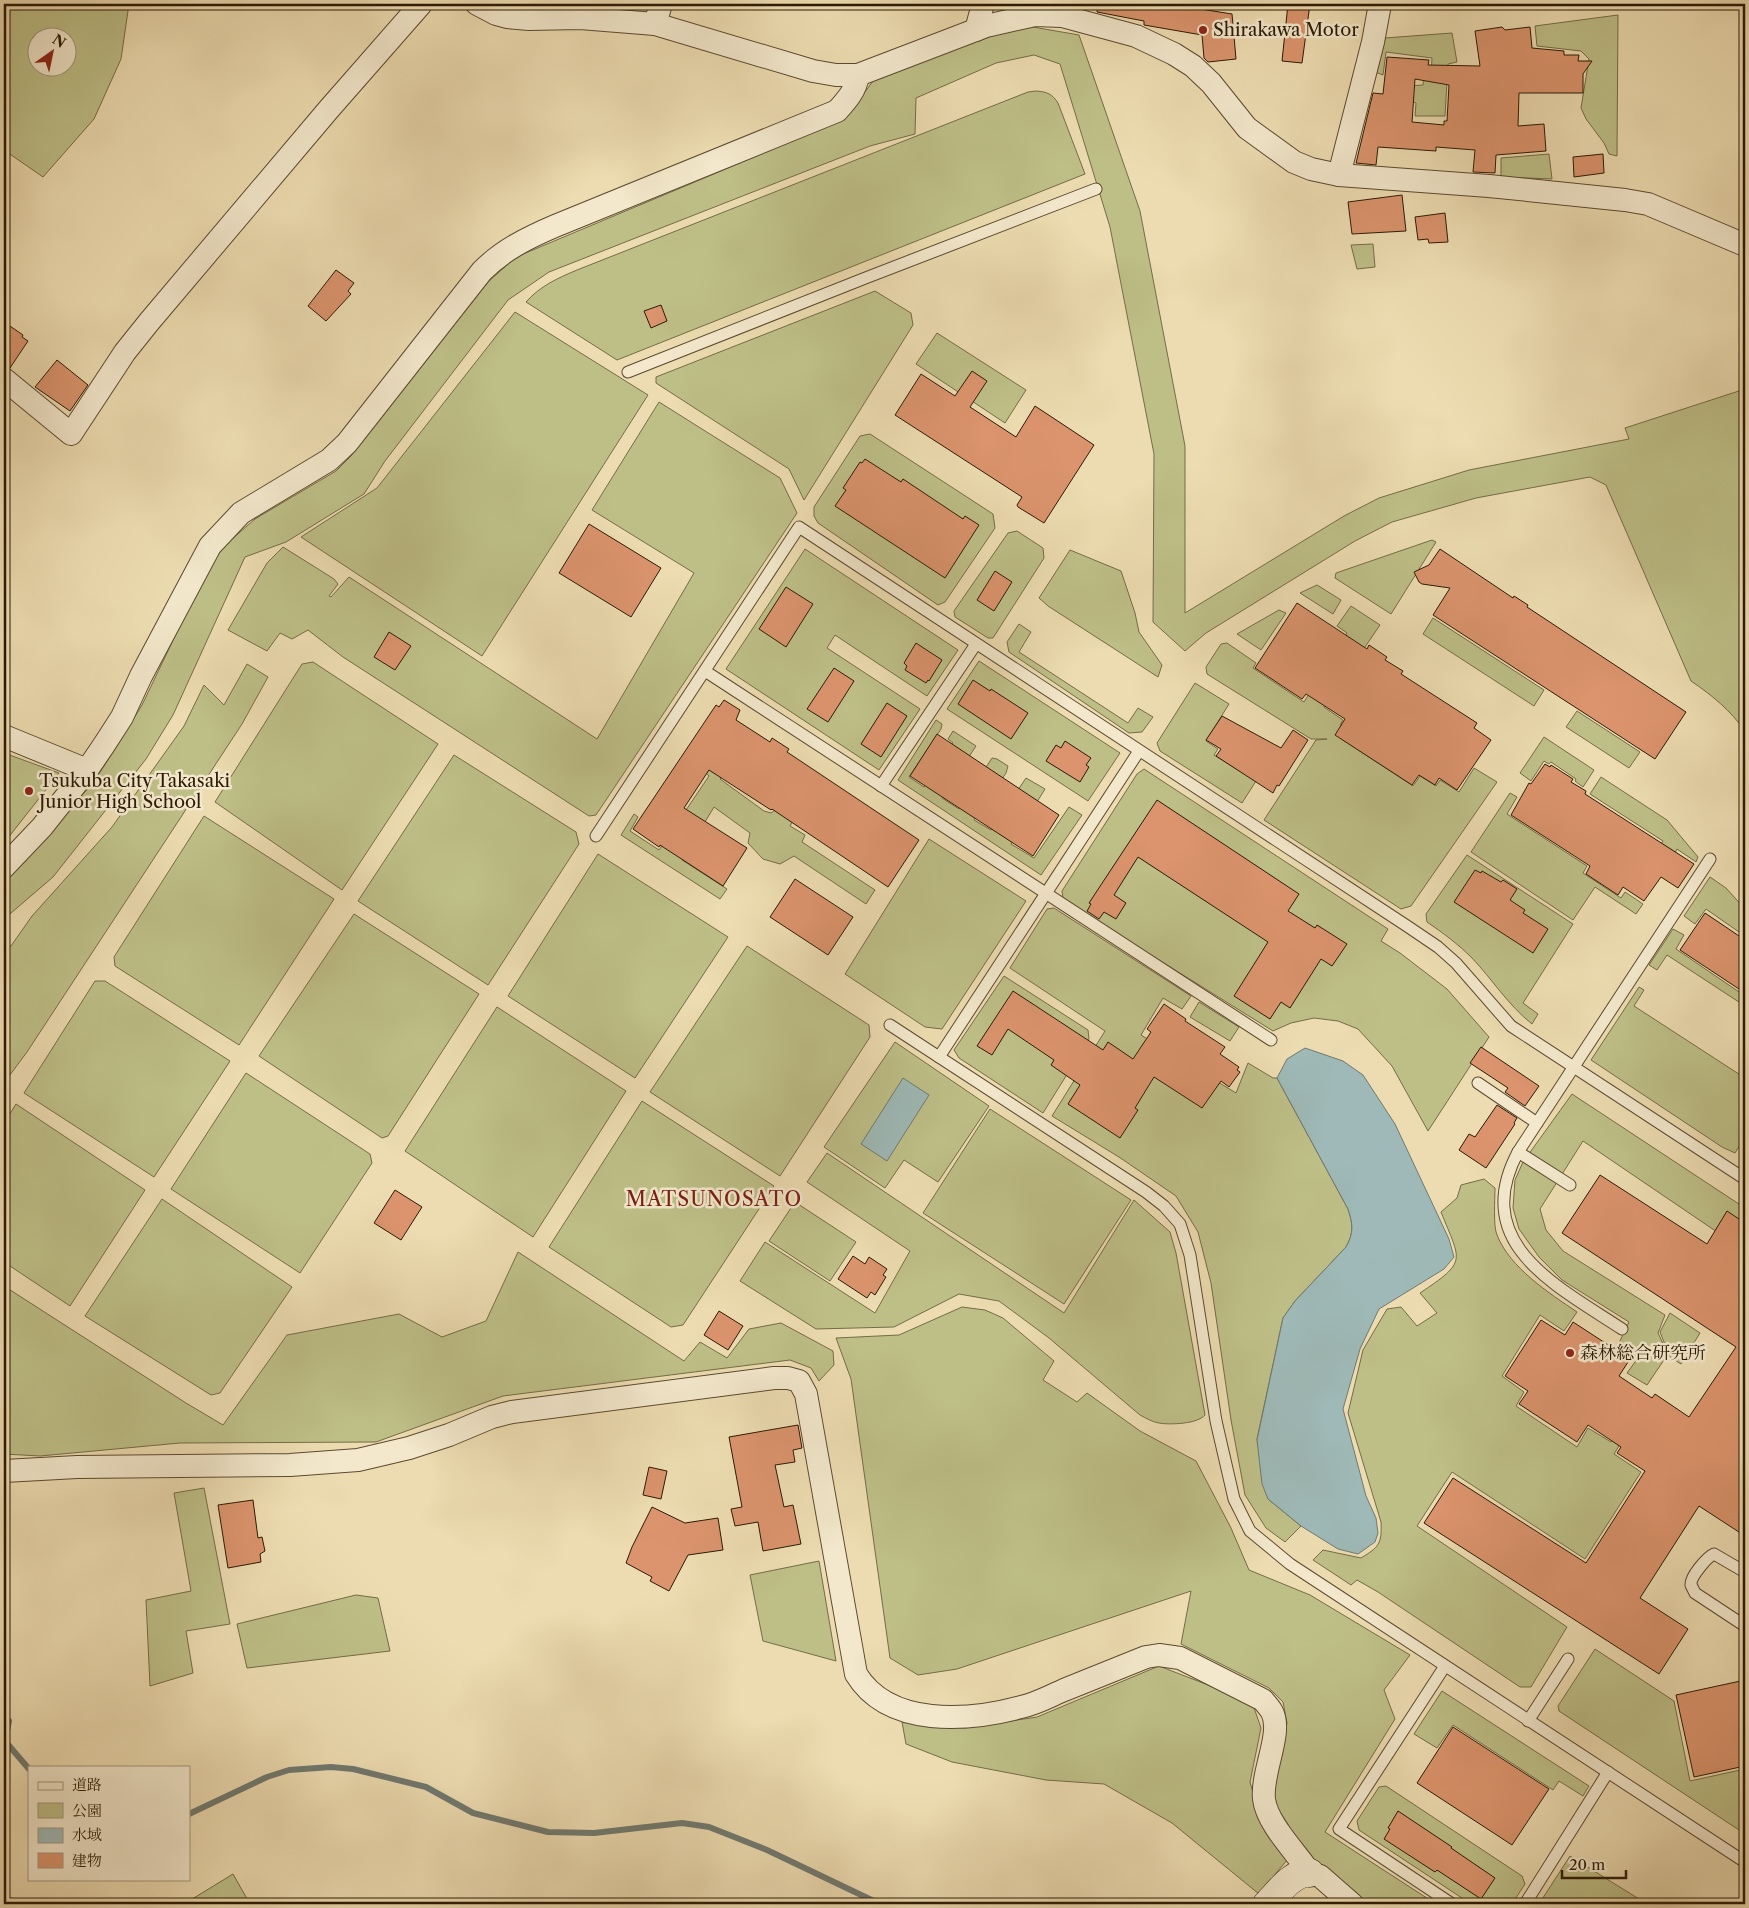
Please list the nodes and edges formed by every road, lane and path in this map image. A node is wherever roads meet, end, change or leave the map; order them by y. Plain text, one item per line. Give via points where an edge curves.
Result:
1 (421, 4) edge
2 (476, 4) edge
3 (983, 4) edge
4 (1380, 4) edge
5 (658, 14) edge
6 (976, 30) junction
7 (858, 75) junction
8 (1339, 175) junction
9 (1096, 189) dead end
10 (1745, 245) edge
11 (628, 372) dead end
12 (4, 379) edge
13 (976, 644) junction
14 (705, 671) junction
15 (4, 736) edge
16 (1139, 751) junction
17 (87, 770) junction
18 (881, 786) junction
19 (596, 836) dead end
20 (1710, 859) dead end
21 (4, 867) edge
22 (1047, 894) junction
23 (890, 1025) dead end
24 (1271, 1040) dead end
25 (939, 1057) junction
26 (1573, 1068) junction
27 (1478, 1083) dead end
28 (1536, 1123) junction
29 (1518, 1152) junction
30 (1745, 1179) edge
31 (1570, 1185) dead end
32 (1622, 1329) dead end
33 (4, 1471) edge
34 (1745, 1572) edge
35 (1745, 1626) edge
36 (1568, 1659) dead end
37 (1445, 1666) junction
38 (1528, 1721) junction
39 (1608, 1772) junction
40 (1745, 1862) edge
41 (1310, 1873) junction
42 (1267, 1904) edge
43 (1352, 1904) edge
44 (1452, 1904) edge
45 (1525, 1904) edge

1 - 12 street via 149,322 125,352 71,434
2 - 5 street via 496,14 529,19
3 - 6 street
4 - 8 street
5 - 7 street via 813,71
6 - 7 street
6 - 8 street via 1009,19 1035,15 1062,16 1136,36 1192,66 1211,83 1247,128 1273,148 1294,162
7 - 17 street via 852,93 837,111 555,226 498,256 482,271 347,443 329,460 241,513 210,546 122,717
8 - 10 street via 1625,200 1648,204
9 - 11 lane
13 - 14 lane via 799,527
13 - 16 lane
13 - 18 lane
14 - 18 lane
14 - 19 lane
15 - 17 street
16 - 22 lane
16 - 26 lane via 1438,947 1456,963 1510,1026
17 - 21 street
18 - 22 lane
20 - 26 lane via 1640,973
22 - 24 lane
22 - 25 lane
23 - 25 lane
25 - 37 lane via 1146,1192 1180,1224 1190,1255 1216,1421 1234,1499 1250,1531 1290,1564
26 - 28 lane
26 - 30 lane
27 - 28 lane
28 - 29 lane
29 - 31 lane
29 - 32 lane via 1509,1168 1504,1208 1508,1229 1516,1245 1542,1275
33 - 41 street via 290,1465 358,1460 409,1448 512,1412 774,1378 799,1381 806,1394 856,1674 862,1685 890,1705 917,1714 972,1717 1023,1707 1146,1657 1180,1658 1263,1700 1272,1712 1276,1724 1264,1799 1268,1812
34 - 35 lane via 1714,1554 1708,1557 1691,1586
36 - 38 lane
37 - 38 lane
37 - 44 lane via 1339,1830
38 - 39 lane
39 - 40 lane
39 - 45 lane
41 - 42 street via 1295,1876
41 - 43 street via 1320,1876

